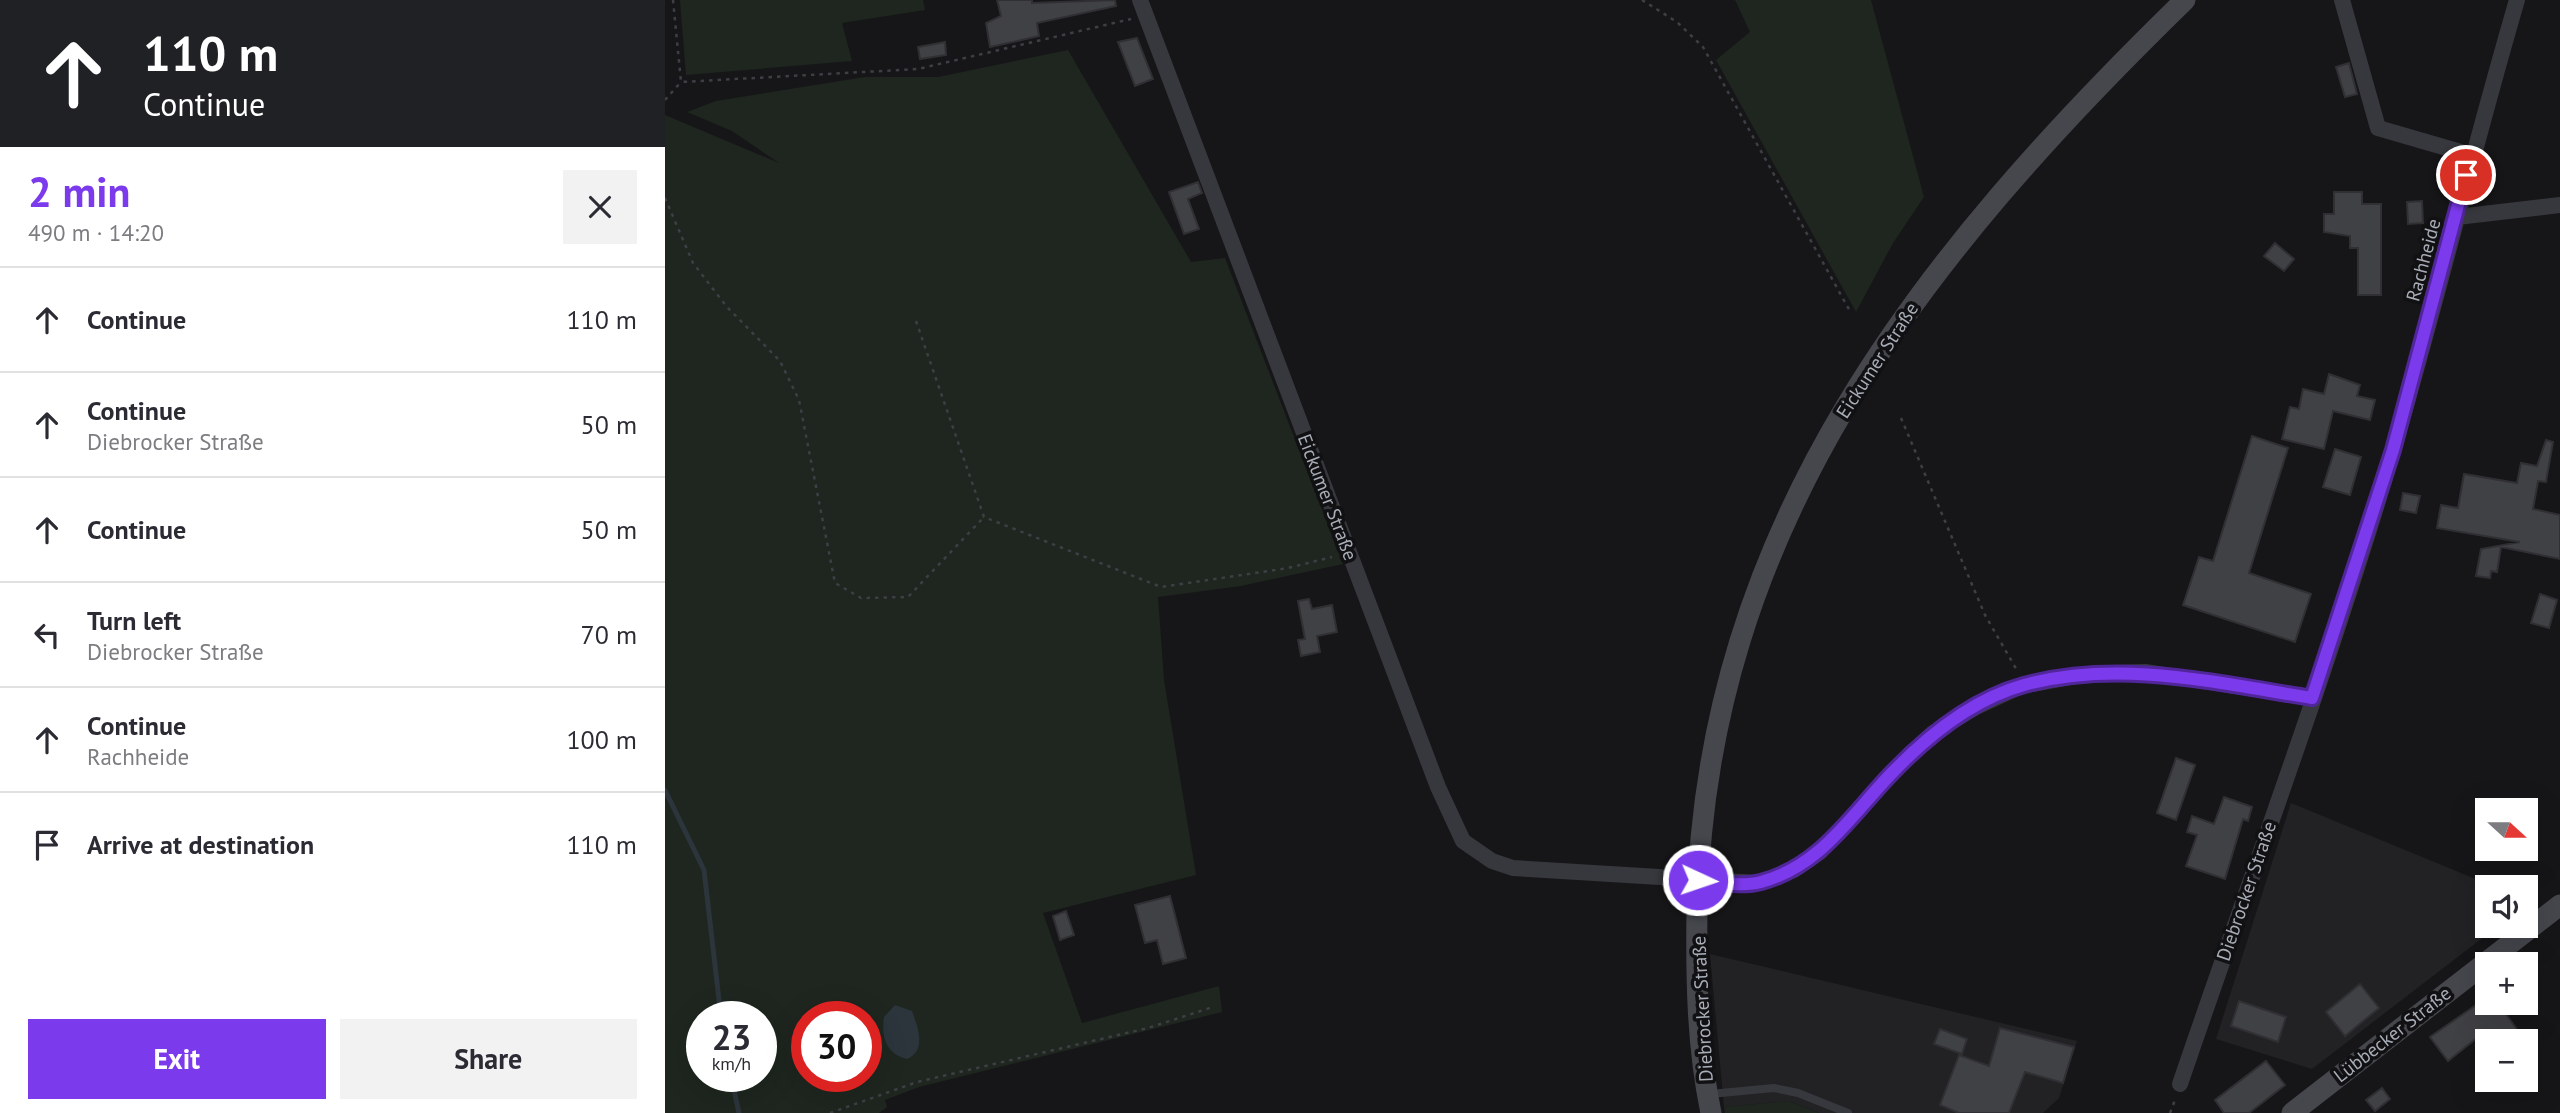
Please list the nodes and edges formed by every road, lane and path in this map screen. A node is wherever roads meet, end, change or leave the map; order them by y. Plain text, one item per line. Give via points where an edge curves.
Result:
1 (673, 0) edge
2 (1642, 0) edge
3 (2185, 0) edge
4 (2342, 0) edge
5 (2517, 0) edge
6 (1142, 8) edge
7 (681, 82) junction
8 (665, 100) edge
9 (2471, 155) junction
10 (665, 198) edge
11 (2560, 205) edge
12 (2457, 217) junction
13 (1851, 313) dead end
14 (916, 321) dead end
15 (1901, 418) dead end
16 (2393, 450) joint
17 (984, 517) junction
18 (1349, 553) junction
19 (2017, 688) junction
20 (2312, 698) junction
21 (1698, 880) junction
22 (2560, 905) edge
23 (1213, 1007) dead end
24 (2180, 1084) dead end
25 (1709, 1104) edge
26 (830, 1113) edge
27 (1848, 1113) edge
28 (2292, 1113) edge

1 - 7 path
2 - 13 path via 1677,22 1703,47
3 - 21 main road, Eickumer Straße via 2015,174 1957,244 1851,396 1806,476 1748,617 1716,736
4 - 9 street via 2378,128
5 - 9 street, Rachheide
6 - 7 path via 918,69
6 - 18 street, Eickumer Straße
7 - 8 path
9 - 12 street, Rachheide
10 - 17 path via 693,263 727,307 780,361 799,400 835,583 861,598 908,597
11 - 12 street
12 - 16 street, Rachheide
14 - 17 path
15 - 19 path via 1985,615 2018,668
16 - 20 street, Diebrocker Straße
17 - 18 path via 1161,587 1288,568
18 - 21 street, Eickumer Straße via 1438,788 1464,841 1492,861 1513,868
19 - 20 street via 2087,674 2129,672
19 - 21 street via 1933,733 1845,828 1794,870 1758,883
20 - 24 street, Diebrocker Straße
21 - 25 main road, Diebrocker Straße via 1698,1006
22 - 28 main road, Lübbecker Straße
23 - 26 path via 1148,1028 941,1076
25 - 27 lane via 1773,1088

